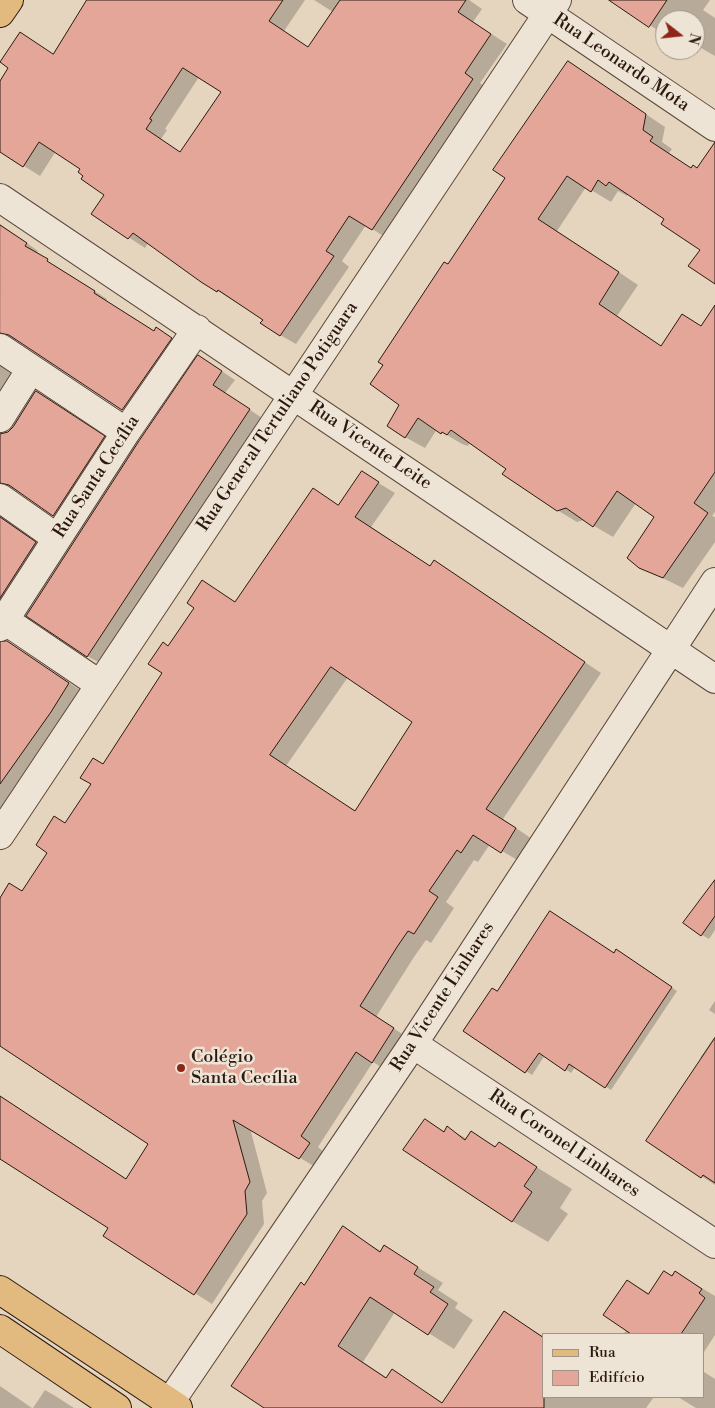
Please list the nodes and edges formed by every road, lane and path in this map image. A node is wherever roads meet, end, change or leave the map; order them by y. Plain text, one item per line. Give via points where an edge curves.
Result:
1 (9, 0) edge
2 (544, 5) edge
3 (0, 13) edge
4 (715, 126) edge
5 (3, 207) edge
6 (197, 329) junction
7 (0, 348) edge
8 (31, 369) junction
9 (293, 394) junction
10 (0, 418) edge
11 (126, 432) junction
12 (0, 498) edge
13 (57, 538) junction
14 (715, 582) edge
15 (2, 621) edge
16 (670, 648) junction
17 (715, 679) edge
18 (99, 684) junction
19 (0, 835) edge
20 (413, 1044) junction
21 (715, 1244) edge
22 (0, 1290) edge
23 (0, 1329) edge
24 (171, 1406) edge
25 (117, 1408) edge

1 - 3 main road
2 - 4 street, Rua Leonardo Mota
2 - 9 street, Rua General Tertuliano Potiguara
5 - 6 street, Rua Vicente Leite
6 - 9 street, Rua Vicente Leite
6 - 11 street, Rua Santa Cecília
7 - 8 street
8 - 10 street
8 - 11 street
9 - 16 street, Rua Vicente Leite
9 - 18 street, Rua General Tertuliano Potiguara
11 - 13 street, Rua Santa Cecília
12 - 13 street
13 - 15 street, Rua Santa Cecília
14 - 16 street, Rua Vicente Linhares
15 - 18 street
16 - 17 street, Rua Vicente Leite
16 - 20 street, Rua Vicente Linhares
18 - 19 street, Rua General Tertuliano Potiguara
20 - 21 street, Rua Coronel Linhares
20 - 24 street, Rua Vicente Linhares
22 - 24 main road
23 - 25 main road

